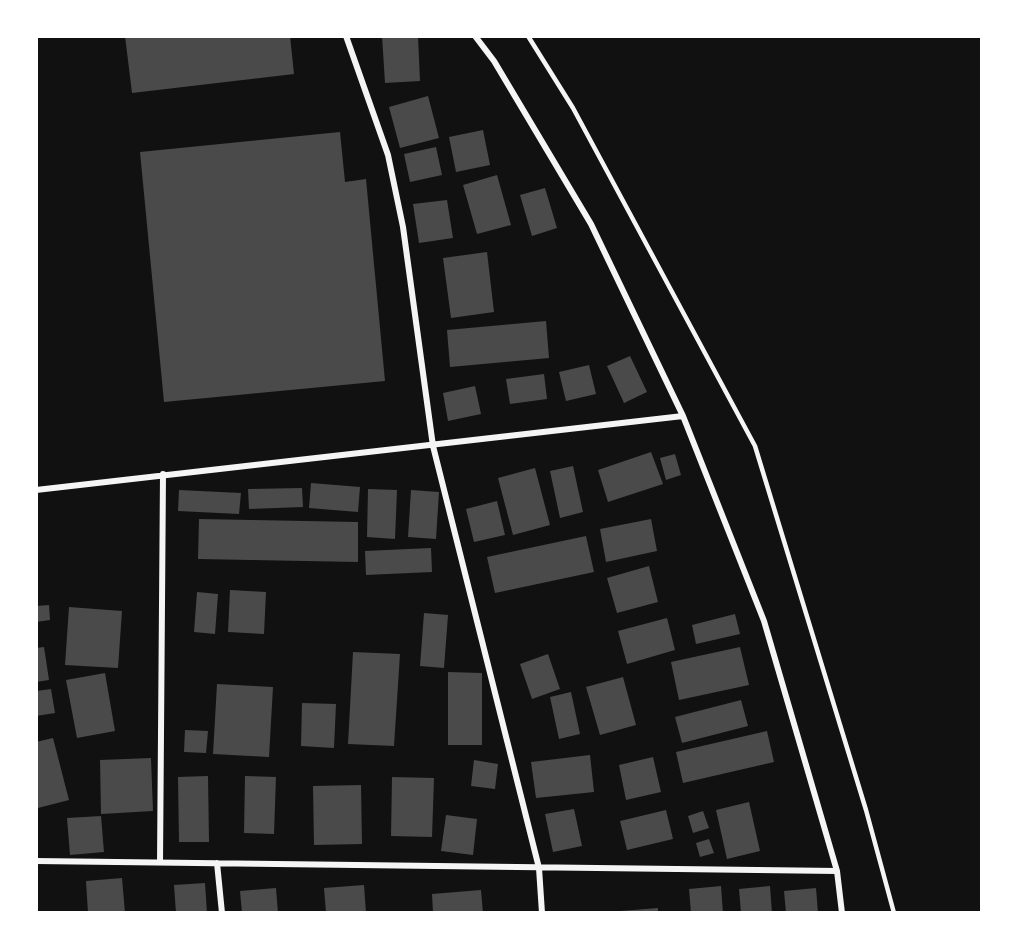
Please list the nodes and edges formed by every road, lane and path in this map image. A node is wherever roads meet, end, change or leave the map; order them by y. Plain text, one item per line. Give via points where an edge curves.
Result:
1 (346, 36) edge
2 (475, 36) edge
3 (528, 36) edge
4 (683, 416) junction
5 (433, 446) junction
6 (163, 474) junction
7 (36, 490) edge
8 (36, 861) edge
9 (160, 862) junction
10 (217, 863) junction
11 (538, 868) junction
12 (837, 871) junction
13 (222, 913) edge
14 (542, 913) edge
15 (842, 913) edge
16 (894, 913) edge

1 - 5 street via 390,165 403,227
2 - 4 street via 494,61 591,224
3 - 16 lane via 573,108 754,446
4 - 5 street
4 - 12 street via 764,621
5 - 6 street
5 - 11 street
6 - 7 street
6 - 9 street
8 - 9 street
9 - 10 street
10 - 11 street
10 - 13 street
11 - 12 street
11 - 14 street
12 - 15 street

